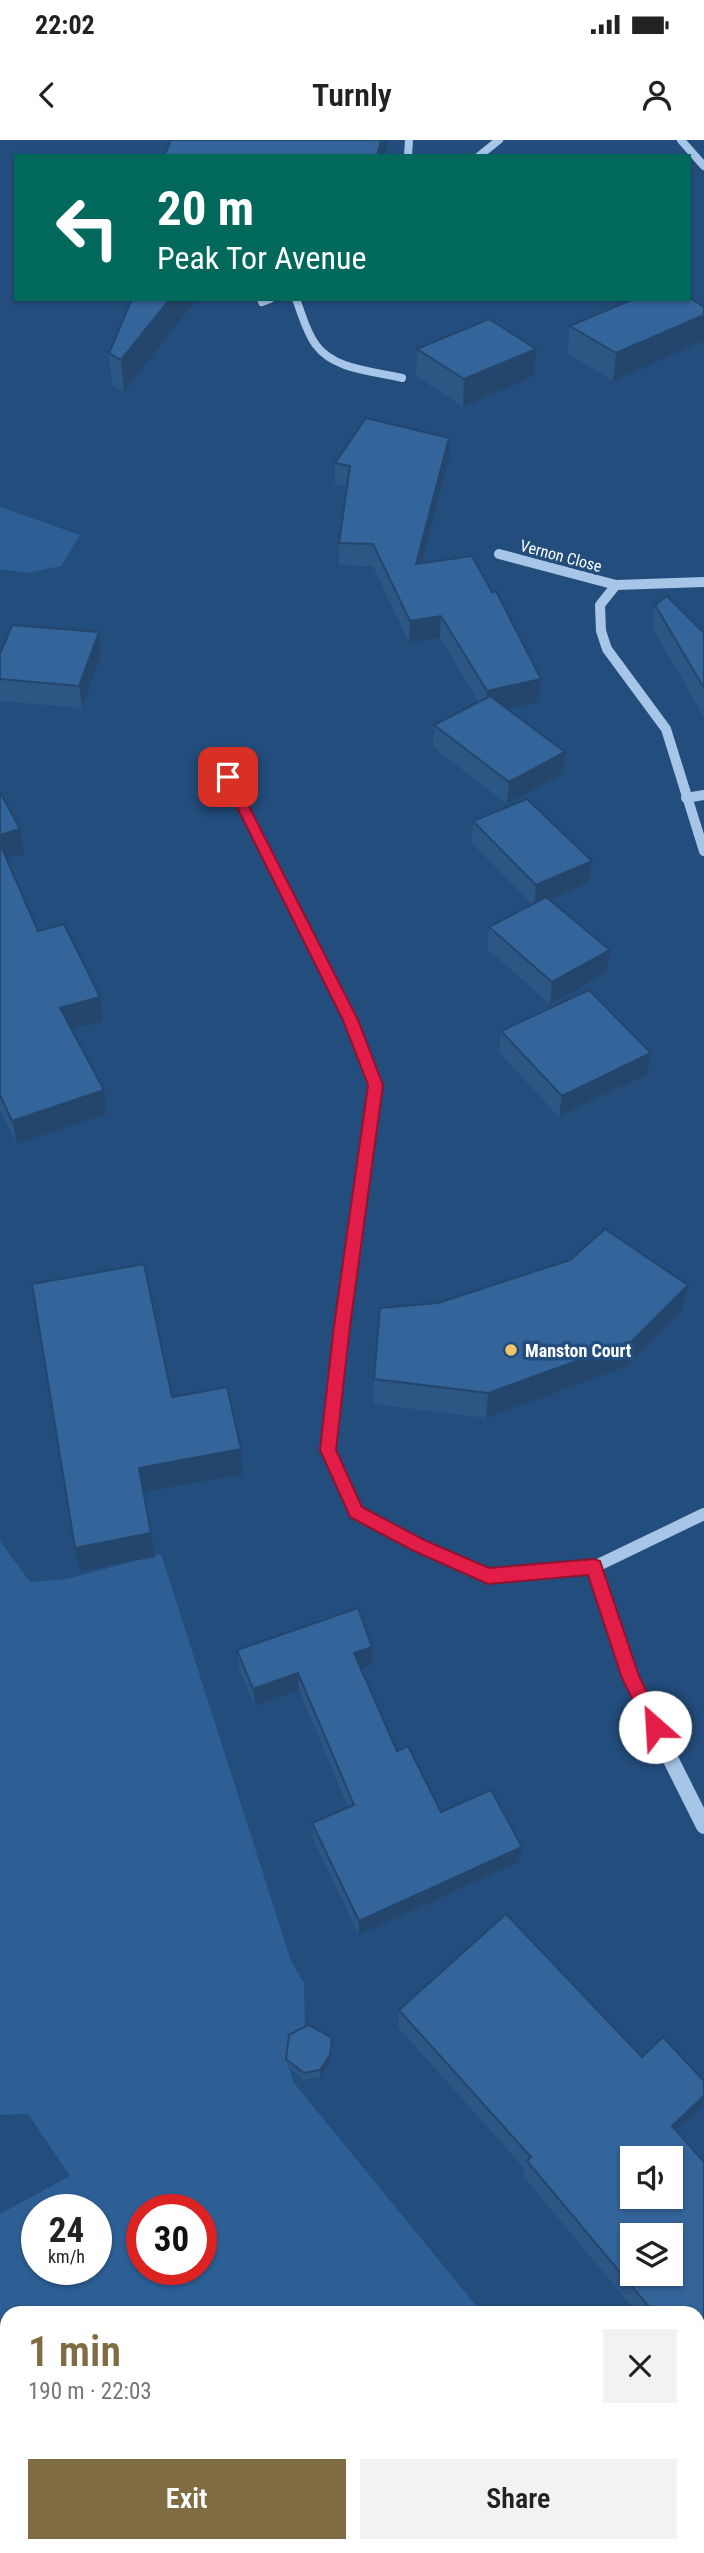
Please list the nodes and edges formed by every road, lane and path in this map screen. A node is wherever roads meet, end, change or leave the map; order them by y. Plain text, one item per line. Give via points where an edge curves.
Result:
1 (499, 140) edge
2 (681, 140) edge
3 (482, 154) edge
4 (704, 166) edge
5 (297, 301) edge
6 (402, 378) dead end
7 (499, 555) dead end
8 (704, 582) edge
9 (616, 585) junction
10 (228, 777) dead end
11 (704, 795) edge
12 (686, 798) junction
13 (704, 851) edge
14 (704, 1514) edge
15 (594, 1567) junction
16 (704, 1826) edge

1 - 3 street
2 - 4 street
5 - 6 street via 322,352
7 - 9 street, Vernon Close
8 - 9 street
9 - 12 street via 600,604 601,631 607,649 666,729
10 - 15 street via 351,1020 375,1085 328,1450 356,1512 488,1576
11 - 12 street
12 - 13 street
14 - 15 street
15 - 16 street via 631,1678

